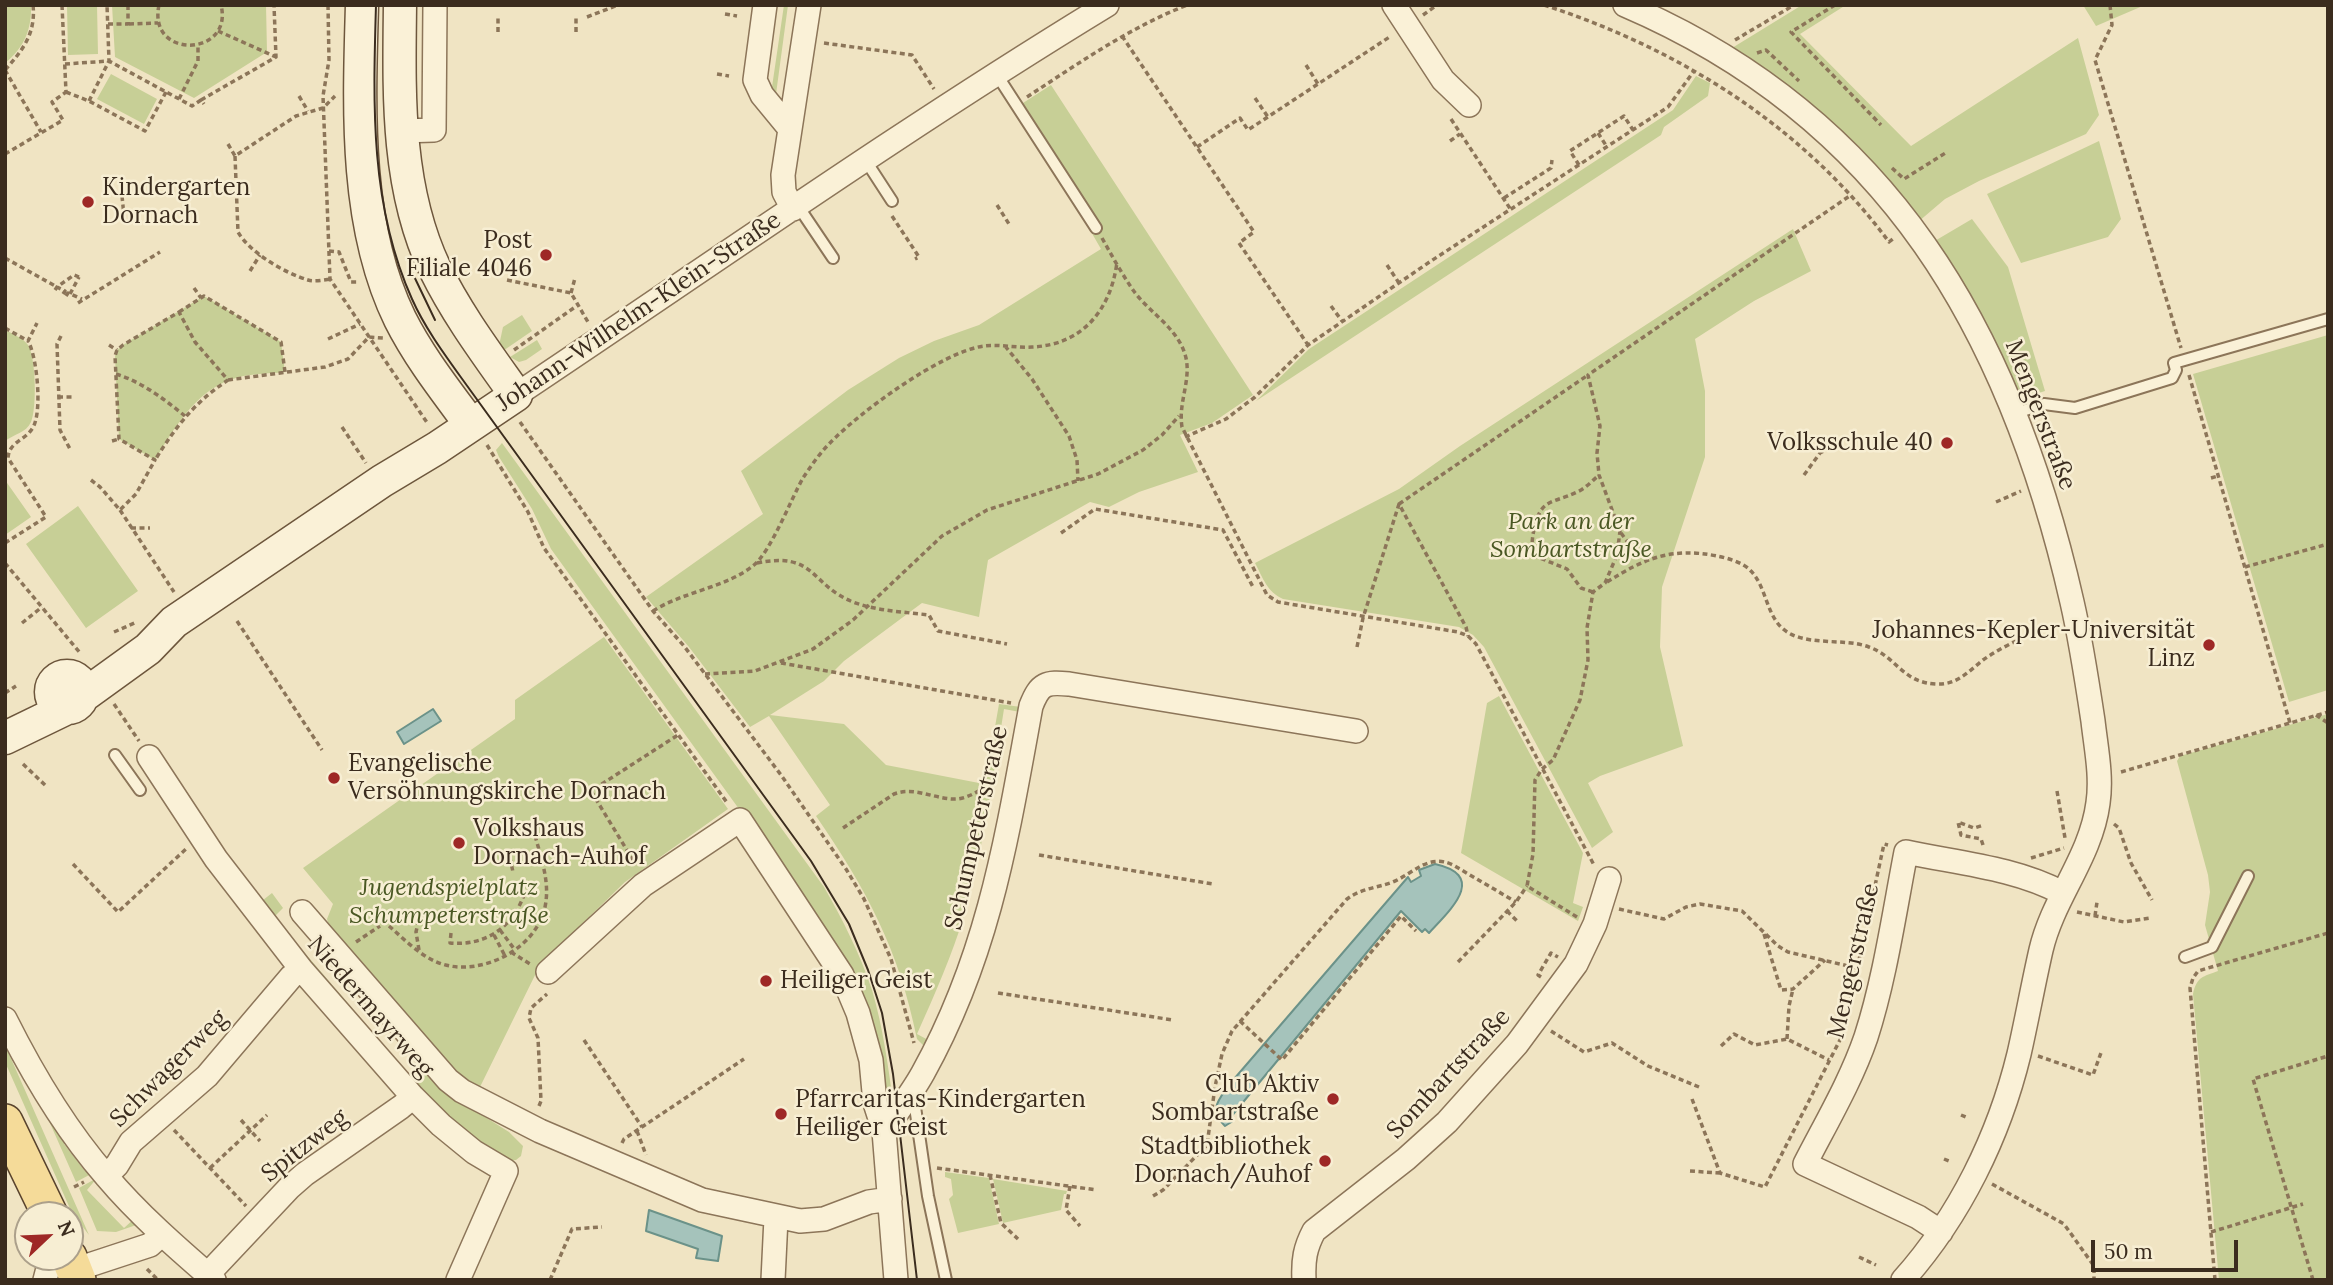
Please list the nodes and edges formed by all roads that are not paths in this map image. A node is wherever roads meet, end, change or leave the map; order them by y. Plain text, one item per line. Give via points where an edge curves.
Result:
1 (362, 5) edge
2 (400, 5) edge
3 (435, 5) edge
4 (765, 5) edge
5 (809, 5) edge
6 (1107, 5) edge
7 (1394, 5) edge
8 (1625, 5) edge
9 (997, 75) junction
10 (1469, 105) dead end
11 (790, 130) junction
12 (401, 131) junction
13 (866, 161) junction
14 (892, 201) dead end
15 (795, 208) junction
16 (1096, 228) road end
17 (833, 258) dead end
18 (2328, 318) edge
19 (518, 409) junction
20 (2016, 413) junction
21 (480, 436) junction
22 (77, 687) junction
23 (5, 724) edge
24 (1356, 731) dead end
25 (5, 738) edge
26 (115, 755) dead end
27 (149, 757) road end
28 (140, 790) dead end
29 (2248, 876) dead end
30 (1610, 893) road end
31 (2062, 893) junction
32 (302, 912) dead end
33 (2185, 957) dead end
34 (301, 969) junction
35 (550, 981) road end
36 (5, 1020) edge
37 (917, 1082) junction
38 (413, 1097) junction
39 (5, 1122) edge
40 (884, 1130) junction
41 (106, 1176) junction
42 (890, 1199) junction
43 (43, 1201) edge
44 (776, 1218) junction
45 (1941, 1232) junction
46 (162, 1234) junction
47 (84, 1263) edge
48 (211, 1277) edge
49 (458, 1280) edge
50 (773, 1280) edge
51 (896, 1280) edge
52 (946, 1280) edge
53 (1304, 1280) edge
54 (1903, 1280) edge

1 - 21 street via 362,154 383,277 411,340
2 - 12 street
3 - 12 street via 434,130
4 - 11 street via 755,80
5 - 11 street
6 - 9 street, Johann-Wilhelm-Klein-Straße
7 - 10 street via 1443,80
8 - 20 street, Mengerstraße via 1714,53 1791,103 1870,175 1915,230 1958,295
9 - 13 street, Johann-Wilhelm-Klein-Straße
9 - 16 lane
11 - 15 street via 783,184 787,200
12 - 19 street via 413,202 433,266
13 - 14 lane
13 - 15 street, Johann-Wilhelm-Klein-Straße
15 - 17 lane
15 - 19 street, Johann-Wilhelm-Klein-Straße
18 - 20 lane via 2174,363 2176,370 2165,381 2075,408 2044,404
19 - 21 street, Johann-Wilhelm-Klein-Straße
20 - 31 street, Mengerstraße via 2069,587 2099,776 2094,828
21 - 22 street, Johann-Wilhelm-Klein-Straße via 382,481 174,607 148,649
22 - 23 street, Johann-Wilhelm-Klein-Straße via 44,696
22 - 25 street, Johann-Wilhelm-Klein-Straße
24 - 37 street, Schumpeterstraße via 1069,684 1042,686 1031,706 988,915 958,1002
26 - 28 lane
27 - 34 street, Niedermayrweg via 216,859
29 - 33 lane via 2212,947
30 - 53 street, Sombartstraße via 1576,964 1517,1044 1406,1160 1314,1231 1305,1248
31 - 45 street, Mengerstraße via 2043,942 2003,1110
31 - 45 street, Mengerstraße via 2020,876 1906,852 1865,1039 1805,1164
32 - 44 street, Niedermayrweg via 447,1080 462,1091 530,1126 702,1200
34 - 38 street, Niedermayrweg
34 - 41 street, Schwagerweg via 207,1076 131,1142
35 - 40 street via 643,885 740,820 849,988 867,1043
36 - 41 street via 54,1107
37 - 40 street, Schumpeterstraße
37 - 52 lane via 928,1196
38 - 48 street, Spitzweg via 297,1181
38 - 49 street, Niedermayrweg via 474,1152 506,1171
39 - 43 main road
40 - 42 street
41 - 46 street
42 - 44 street, Niedermayrweg via 817,1221
42 - 51 street
44 - 50 street
45 - 54 street, Mengerstraße
46 - 47 street via 150,1245
46 - 48 street

